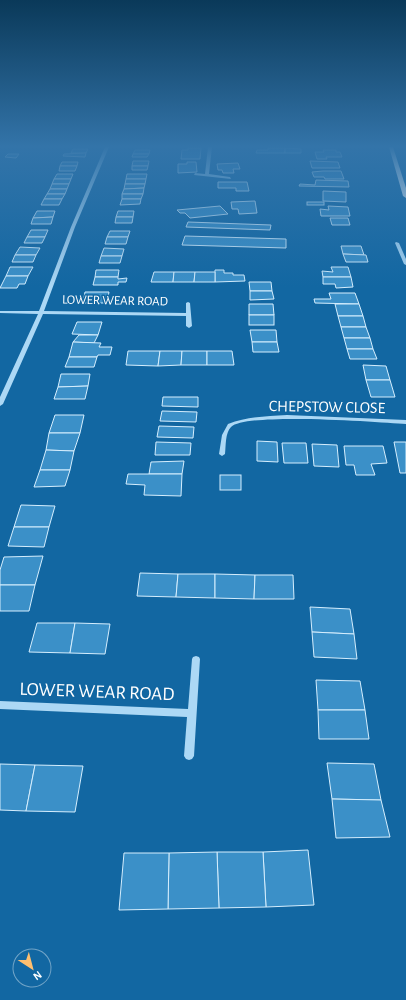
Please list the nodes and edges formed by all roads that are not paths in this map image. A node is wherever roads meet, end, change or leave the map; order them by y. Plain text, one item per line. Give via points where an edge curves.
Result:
1 (87, 194) edge
2 (397, 243) dead end
3 (406, 264) edge
4 (188, 303) dead end
5 (0, 312) edge
6 (41, 313) junction
7 (188, 315) junction
8 (189, 326) dead end
9 (0, 404) edge
10 (406, 422) edge
11 (222, 454) dead end
12 (196, 659) dead end
13 (0, 705) edge
14 (192, 713) junction
15 (189, 756) dead end

1 - 6 street, LOWER WEAR ROAD
2 - 3 street
4 - 7 street, LOWER WEAR ROAD
5 - 6 street, LOWER WEAR ROAD
6 - 7 street, LOWER WEAR ROAD
6 - 9 street, LOWER WEAR ROAD
7 - 8 street, LOWER WEAR ROAD
10 - 11 street, CHEPSTOW CLOSE via 275,417 242,422 231,425 226,431
12 - 14 street, LOWER WEAR ROAD
13 - 14 street, LOWER WEAR ROAD
14 - 15 street, LOWER WEAR ROAD

